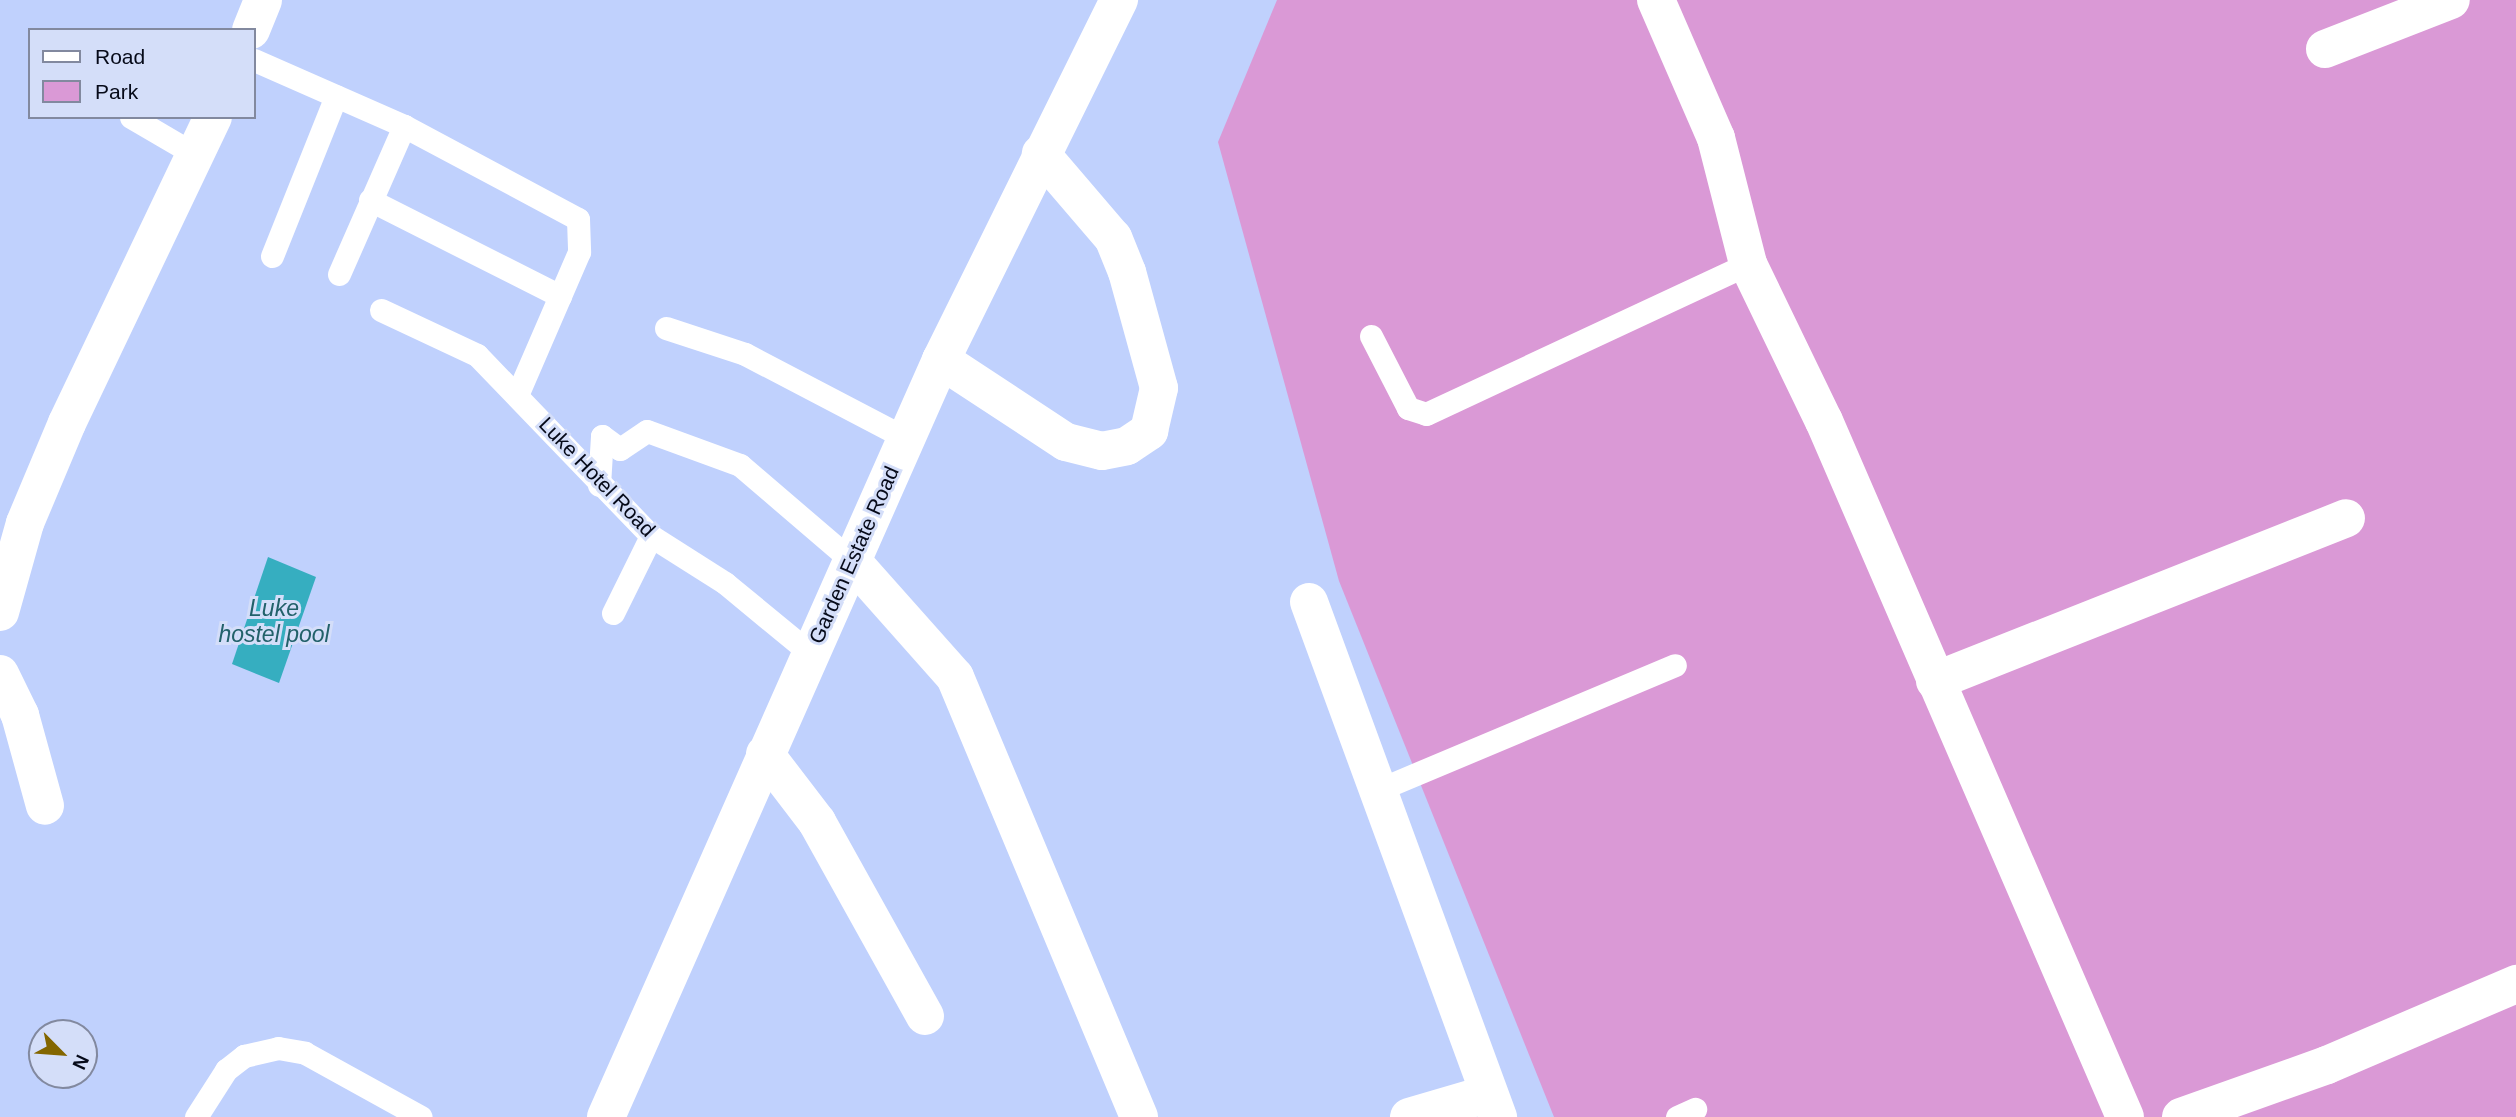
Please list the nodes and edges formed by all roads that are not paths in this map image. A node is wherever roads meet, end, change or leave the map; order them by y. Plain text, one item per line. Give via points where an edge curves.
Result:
1 (263, 0) edge
2 (1119, 0) edge
3 (1656, 0) edge
4 (2451, 0) edge
5 (252, 28) edge
6 (2325, 49) dead end
7 (256, 61) edge
8 (336, 96) junction
9 (134, 119) edge
10 (212, 119) edge
11 (404, 126) junction
12 (1041, 154) junction
13 (194, 155) junction
14 (370, 200) junction
15 (272, 256) dead end
16 (1748, 264) junction
17 (339, 274) dead end
18 (560, 296) junction
19 (381, 310) dead end
20 (666, 328) dead end
21 (1371, 336) dead end
22 (941, 360) junction
23 (517, 395) junction
24 (906, 438) junction
25 (599, 485) junction
26 (2346, 518) dead end
27 (651, 536) junction
28 (852, 561) junction
29 (1309, 602) dead end
30 (0, 612) edge
31 (613, 613) dead end
32 (810, 653) junction
33 (1675, 666) dead end
34 (1935, 681) junction
35 (1, 682) edge
36 (765, 754) junction
37 (1378, 790) junction
38 (45, 806) dead end
39 (2516, 984) edge
40 (925, 1016) dead end
41 (1492, 1106) edge
42 (196, 1117) edge
43 (421, 1117) edge
44 (606, 1117) edge
45 (1139, 1117) edge
46 (1409, 1117) edge
47 (2126, 1117) edge
48 (2180, 1117) edge

1 - 5 street
2 - 12 street, Garden Estate Road
3 - 16 street via 1716,138
4 - 6 street
7 - 8 lane
8 - 11 lane
8 - 15 lane
9 - 13 lane
10 - 13 street
11 - 14 lane
11 - 18 lane via 573,212 582,239
12 - 22 street, Garden Estate Road
12 - 22 street via 1113,238 1127,272 1159,388 1149,431 1127,446 1102,451 1066,442
13 - 30 street via 67,423 25,523
14 - 17 lane
14 - 18 lane
16 - 21 lane via 1426,414 1408,408
16 - 34 street
18 - 23 lane
19 - 23 lane, Luke Hotel Road via 477,355
20 - 24 lane via 745,354
22 - 24 street, Garden Estate Road
23 - 25 lane, Luke Hotel Road
24 - 28 street, Garden Estate Road
25 - 27 lane, Luke Hotel Road
25 - 28 lane via 602,436 620,449 646,431 740,465
26 - 34 street
27 - 31 lane
27 - 32 lane, Luke Hotel Road via 725,583
28 - 32 street, Garden Estate Road
28 - 45 street via 955,677
29 - 37 street
32 - 36 street, Garden Estate Road
33 - 37 lane
34 - 47 street
35 - 38 street via 20,715
36 - 40 street via 817,822
36 - 44 street, Garden Estate Road
37 - 41 street
39 - 48 street via 2327,1065
41 - 46 street
42 - 43 lane via 226,1070 244,1056 278,1048 305,1053

